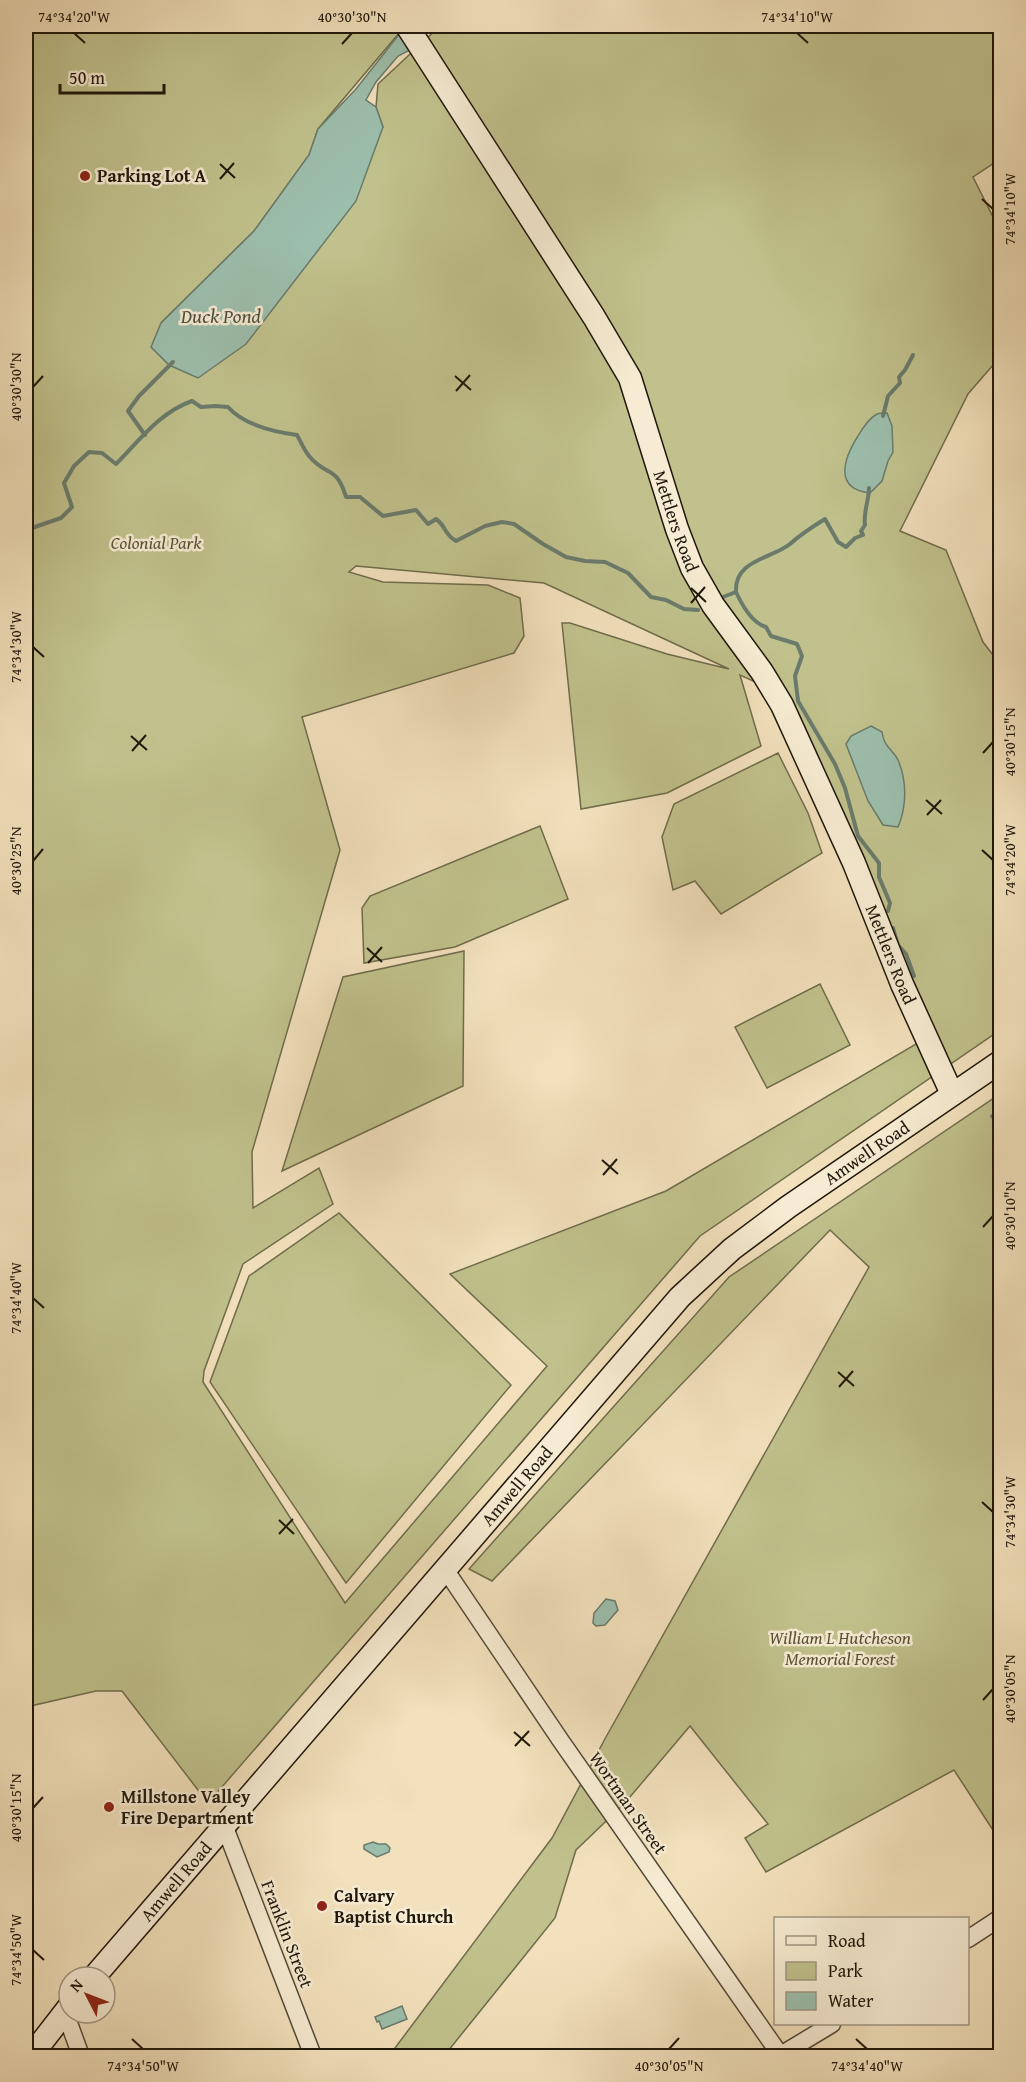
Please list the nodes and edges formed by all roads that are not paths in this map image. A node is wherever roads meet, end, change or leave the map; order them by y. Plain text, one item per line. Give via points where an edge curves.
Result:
1 (407, 26) edge
2 (1000, 1062) edge
3 (952, 1095) junction
4 (445, 1569) junction
5 (224, 1825) junction
6 (1000, 1918) edge
7 (969, 1938) edge
8 (104, 1965) edge
9 (57, 2023) edge
10 (72, 2025) edge
11 (830, 2025) edge
12 (31, 2056) edge
13 (81, 2056) edge
14 (313, 2056) edge
15 (780, 2056) edge

1 - 3 main road, Mettlers Road via 630,378 692,568 782,705
2 - 3 main road, Amwell Road
3 - 4 main road, Amwell Road via 780,1212 706,1272
4 - 5 main road, Amwell Road
4 - 15 street, Wortman Street
5 - 8 main road, Amwell Road
5 - 14 street, Franklin Street
6 - 7 street
9 - 12 main road
10 - 13 street
11 - 15 street

